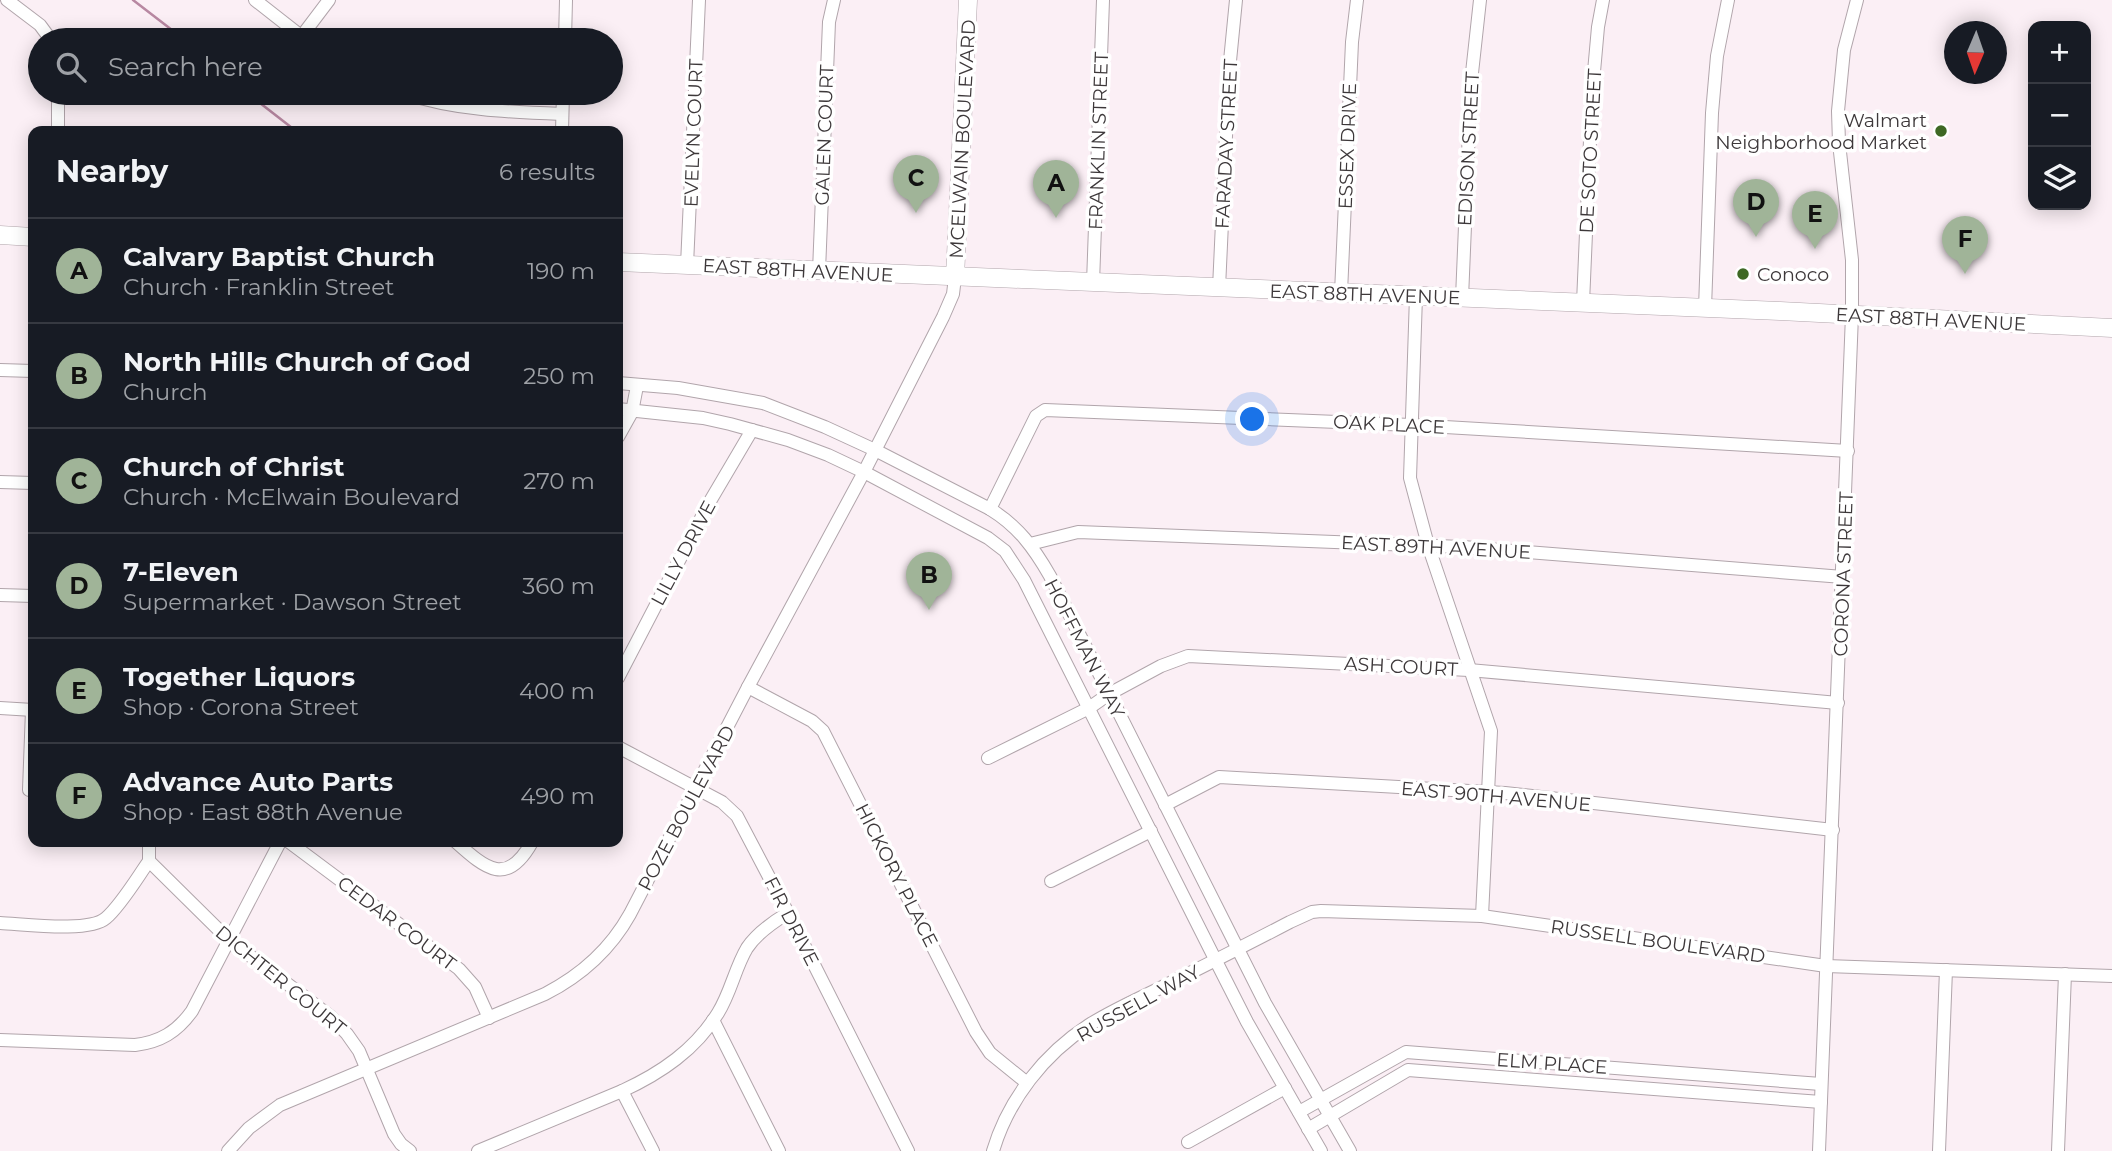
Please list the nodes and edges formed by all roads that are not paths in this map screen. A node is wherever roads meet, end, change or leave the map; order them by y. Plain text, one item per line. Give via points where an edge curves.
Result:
1 (7, 0) edge
2 (255, 0) edge
3 (328, 0) edge
4 (566, 0) edge
5 (699, 0) edge
6 (834, 0) edge
7 (968, 0) edge
8 (1103, 0) edge
9 (1236, 0) edge
10 (1357, 0) edge
11 (1480, 0) edge
12 (1603, 0) edge
13 (1728, 0) edge
14 (1857, 0) edge
15 (42, 28) edge
16 (290, 28) edge
17 (310, 28) edge
18 (565, 28) edge
19 (58, 105) edge
20 (449, 105) edge
21 (562, 105) edge
22 (562, 114) junction
23 (58, 126) edge
24 (562, 126) edge
25 (0, 235) edge
26 (28, 237) edge
27 (623, 262) edge
28 (687, 265) junction
29 (819, 271) junction
30 (955, 277) junction
31 (1093, 283) junction
32 (1219, 288) junction
33 (1341, 293) junction
34 (1416, 296) junction
35 (1462, 298) junction
36 (1583, 303) junction
37 (1705, 308) junction
38 (1853, 315) junction
39 (2112, 328) edge
40 (0, 370) edge
41 (28, 371) edge
42 (623, 384) edge
43 (637, 386) junction
44 (623, 410) edge
45 (632, 412) junction
46 (1411, 425) junction
47 (623, 428) edge
48 (752, 430) junction
49 (875, 450) junction
50 (1848, 451) junction
51 (864, 472) junction
52 (0, 482) edge
53 (28, 483) edge
54 (990, 509) junction
55 (1030, 544) junction
56 (1428, 545) junction
57 (1843, 577) junction
58 (0, 595) edge
59 (28, 596) edge
60 (623, 668) edge
61 (1469, 670) junction
62 (748, 687) junction
63 (1109, 694) junction
64 (1838, 703) junction
65 (0, 708) edge
66 (1089, 708) junction
67 (28, 710) edge
68 (623, 750) edge
69 (988, 758) dead end
70 (696, 788) junction
71 (1489, 792) junction
72 (1165, 804) junction
73 (1833, 830) junction
74 (1151, 831) junction
75 (149, 847) edge
76 (277, 847) edge
77 (296, 847) edge
78 (461, 847) edge
79 (529, 847) edge
80 (149, 861) junction
81 (1051, 881) dead end
82 (788, 913) junction
83 (1482, 916) junction
84 (0, 923) edge
85 (229, 940) junction
86 (1239, 949) junction
87 (1216, 961) junction
88 (1826, 966) junction
89 (1946, 970) junction
90 (2065, 974) junction
91 (2112, 976) edge
92 (489, 1018) junction
93 (713, 1020) junction
94 (0, 1040) edge
95 (366, 1069) junction
96 (1027, 1083) junction
97 (1821, 1084) junction
98 (1285, 1088) junction
99 (622, 1091) junction
100 (1320, 1100) junction
101 (1821, 1102) junction
102 (1299, 1112) junction
103 (1330, 1116) junction
104 (1308, 1129) junction
105 (1188, 1142) dead end
106 (228, 1151) edge
107 (410, 1151) edge
108 (478, 1151) edge
109 (653, 1151) edge
110 (779, 1151) edge
111 (908, 1151) edge
112 (993, 1151) edge
113 (1321, 1151) edge
114 (1350, 1151) edge
115 (1819, 1151) edge
116 (1938, 1151) edge
117 (2057, 1151) edge

1 - 15 street
2 - 16 street
3 - 17 street
4 - 18 street
5 - 28 street, EVELYN COURT
6 - 29 street, GALEN COURT via 829,22
7 - 30 main road, MCELWAIN BOULEVARD
8 - 31 street, FRANKLIN STREET
9 - 32 street, FARADAY STREET
10 - 33 street, ESSEX DRIVE
11 - 35 street, EDISON STREET via 1471,82
12 - 36 street, DE SOTO STREET via 1593,70
13 - 37 street via 1712,113
14 - 38 street, CORONA STREET via 1844,50 1838,111
19 - 23 street
20 - 22 street
21 - 22 street
22 - 24 street
25 - 26 main road
27 - 28 main road, EAST 88TH AVENUE
28 - 29 main road, EAST 88TH AVENUE
29 - 30 main road, EAST 88TH AVENUE
30 - 31 main road, EAST 88TH AVENUE
30 - 49 street, POZE BOULEVARD via 943,317
31 - 32 main road, EAST 88TH AVENUE
32 - 33 main road, EAST 88TH AVENUE
33 - 34 main road, EAST 88TH AVENUE
34 - 35 main road, EAST 88TH AVENUE
34 - 46 street
35 - 36 main road, EAST 88TH AVENUE
36 - 37 main road, EAST 88TH AVENUE
37 - 38 main road, EAST 88TH AVENUE
38 - 39 main road, EAST 88TH AVENUE
38 - 50 street, CORONA STREET
40 - 41 street
42 - 43 street, HOFFMAN WAY
43 - 45 street
43 - 49 street, HOFFMAN WAY via 678,388 763,403
44 - 45 street, HOFFMAN WAY
45 - 47 street
45 - 48 street, HOFFMAN WAY via 702,418
46 - 50 street, OAK PLACE
46 - 54 street, OAK PLACE via 1045,410 1037,416
46 - 56 street via 1410,478
48 - 51 street, HOFFMAN WAY
48 - 60 street, LILLY DRIVE
49 - 51 street, POZE BOULEVARD
49 - 54 street, HOFFMAN WAY
50 - 57 street, CORONA STREET
51 - 62 street, POZE BOULEVARD
51 - 66 street, HOFFMAN WAY via 1000,546 1024,580
52 - 53 street
54 - 55 street, HOFFMAN WAY via 1013,524
55 - 56 street, EAST 89TH AVENUE via 1078,532
55 - 63 street, HOFFMAN WAY
56 - 57 street, EAST 89TH AVENUE
56 - 61 street
57 - 64 street, CORONA STREET
58 - 59 street
61 - 63 street, ASH COURT via 1188,656
61 - 64 street, ASH COURT
61 - 71 street via 1491,731
62 - 70 street, POZE BOULEVARD
62 - 96 street, HICKORY PLACE via 812,720 822,731 976,1032 990,1053
63 - 66 street, ASH COURT
63 - 72 street, HOFFMAN WAY
64 - 73 street, CORONA STREET
65 - 67 street
66 - 69 street, ASH COURT
66 - 74 street, HOFFMAN WAY
68 - 70 street, FIR DRIVE
70 - 82 street, FIR DRIVE via 737,816
70 - 92 street, POZE BOULEVARD via 612,942 563,985
71 - 72 street, EAST 90TH AVENUE via 1219,777
71 - 73 street, EAST 90TH AVENUE
71 - 83 street
72 - 86 street, HOFFMAN WAY
73 - 88 street, CORONA STREET
74 - 81 street
74 - 87 street, HOFFMAN WAY
75 - 80 street
76 - 85 street
77 - 92 street, CEDAR COURT via 459,969 475,987
78 - 79 street via 480,864 497,869 517,864
80 - 84 street via 107,917 93,925
80 - 85 street, DICHTER COURT
82 - 93 street via 748,946
82 - 111 street, FIR DRIVE
83 - 86 street, RUSSELL BOULEVARD via 1312,912
83 - 88 street, RUSSELL BOULEVARD
85 - 94 street via 192,1011 160,1040 135,1045
85 - 95 street, DICHTER COURT via 330,1016 353,1040
86 - 87 street, RUSSELL BOULEVARD
86 - 100 street, HOFFMAN WAY
87 - 96 street, RUSSELL WAY via 1090,1025 1052,1055
87 - 98 street, HOFFMAN WAY
88 - 89 street, RUSSELL BOULEVARD
88 - 97 street, CORONA STREET
89 - 90 street, RUSSELL BOULEVARD
89 - 116 street
90 - 91 street, RUSSELL BOULEVARD
90 - 117 street
92 - 95 street, POZE BOULEVARD
93 - 99 street via 678,1058
93 - 110 street
95 - 106 street, POZE BOULEVARD via 280,1105
95 - 107 street, DICHTER COURT via 394,1134
96 - 112 street, RUSSELL WAY
97 - 100 street, ELM PLACE via 1406,1052
97 - 101 street, CORONA STREET
98 - 102 street, HOFFMAN WAY
98 - 105 street
99 - 108 street
99 - 109 street
100 - 102 street, ELM PLACE
100 - 103 street, HOFFMAN WAY
101 - 103 street, ELM PLACE via 1408,1070
101 - 115 street, CORONA STREET
102 - 104 street, HOFFMAN WAY
103 - 104 street, ELM PLACE
103 - 114 street, HOFFMAN WAY
104 - 113 street, HOFFMAN WAY

